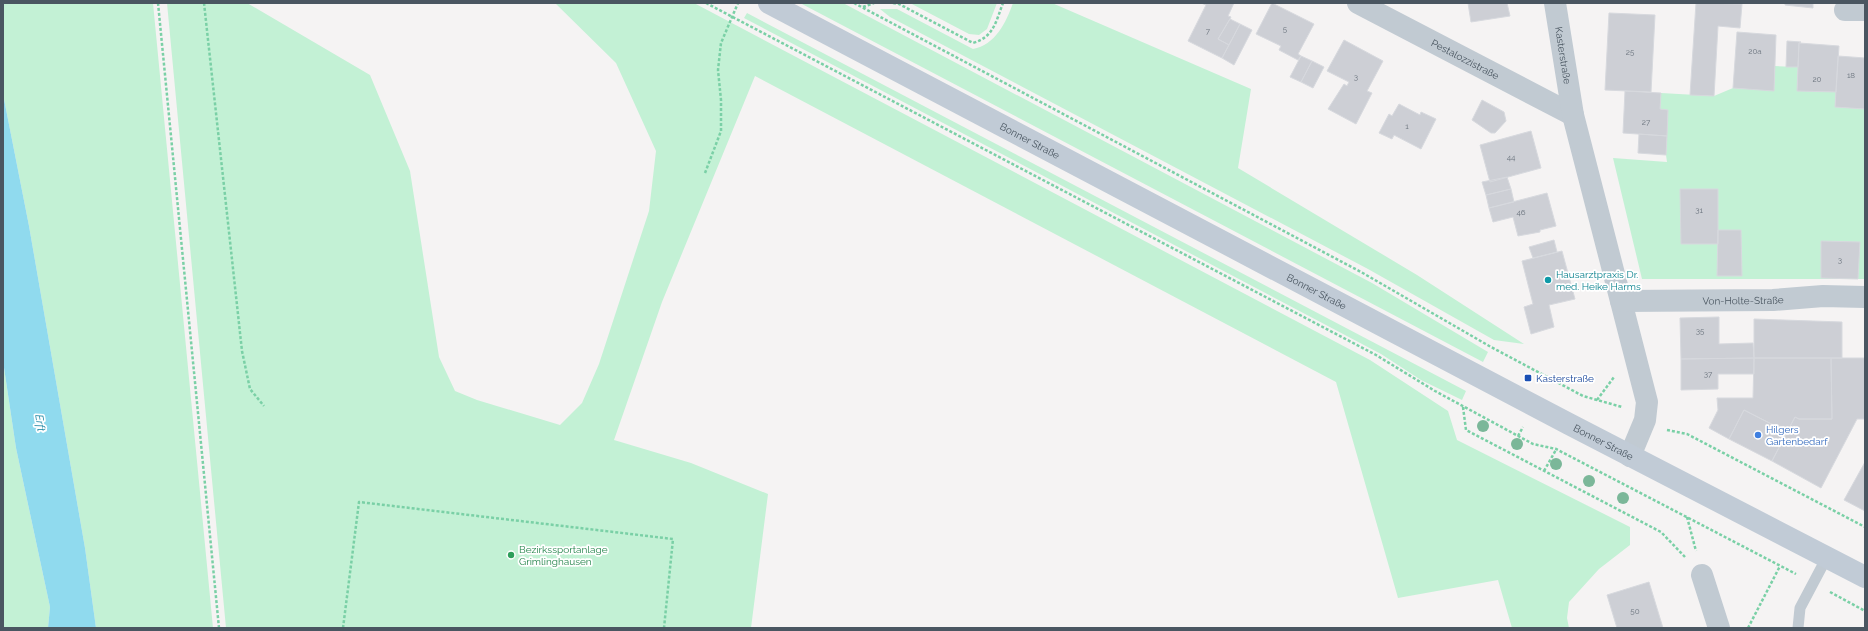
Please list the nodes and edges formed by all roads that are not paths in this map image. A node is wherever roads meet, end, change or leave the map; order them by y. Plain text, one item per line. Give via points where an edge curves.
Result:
1 (769, 3) edge
2 (1358, 3) edge
3 (1554, 3) edge
4 (1573, 115) junction
5 (1865, 297) edge
6 (1621, 301) junction
7 (1630, 456) junction
8 (1827, 557) junction
9 (1702, 575) road end
10 (1865, 577) edge
11 (1719, 628) edge
12 (1798, 628) edge

1 - 7 main road, Bonner Straße
2 - 4 street, Pestalozzistraße
3 - 4 street, Kasterstraße
4 - 6 street, Kasterstraße
5 - 6 street, Von-Holte-Straße
6 - 7 street, Kasterstraße via 1647,402 1645,420
7 - 8 main road, Bonner Straße
8 - 10 main road, Bonner Straße
8 - 12 lane via 1800,608
9 - 11 street

